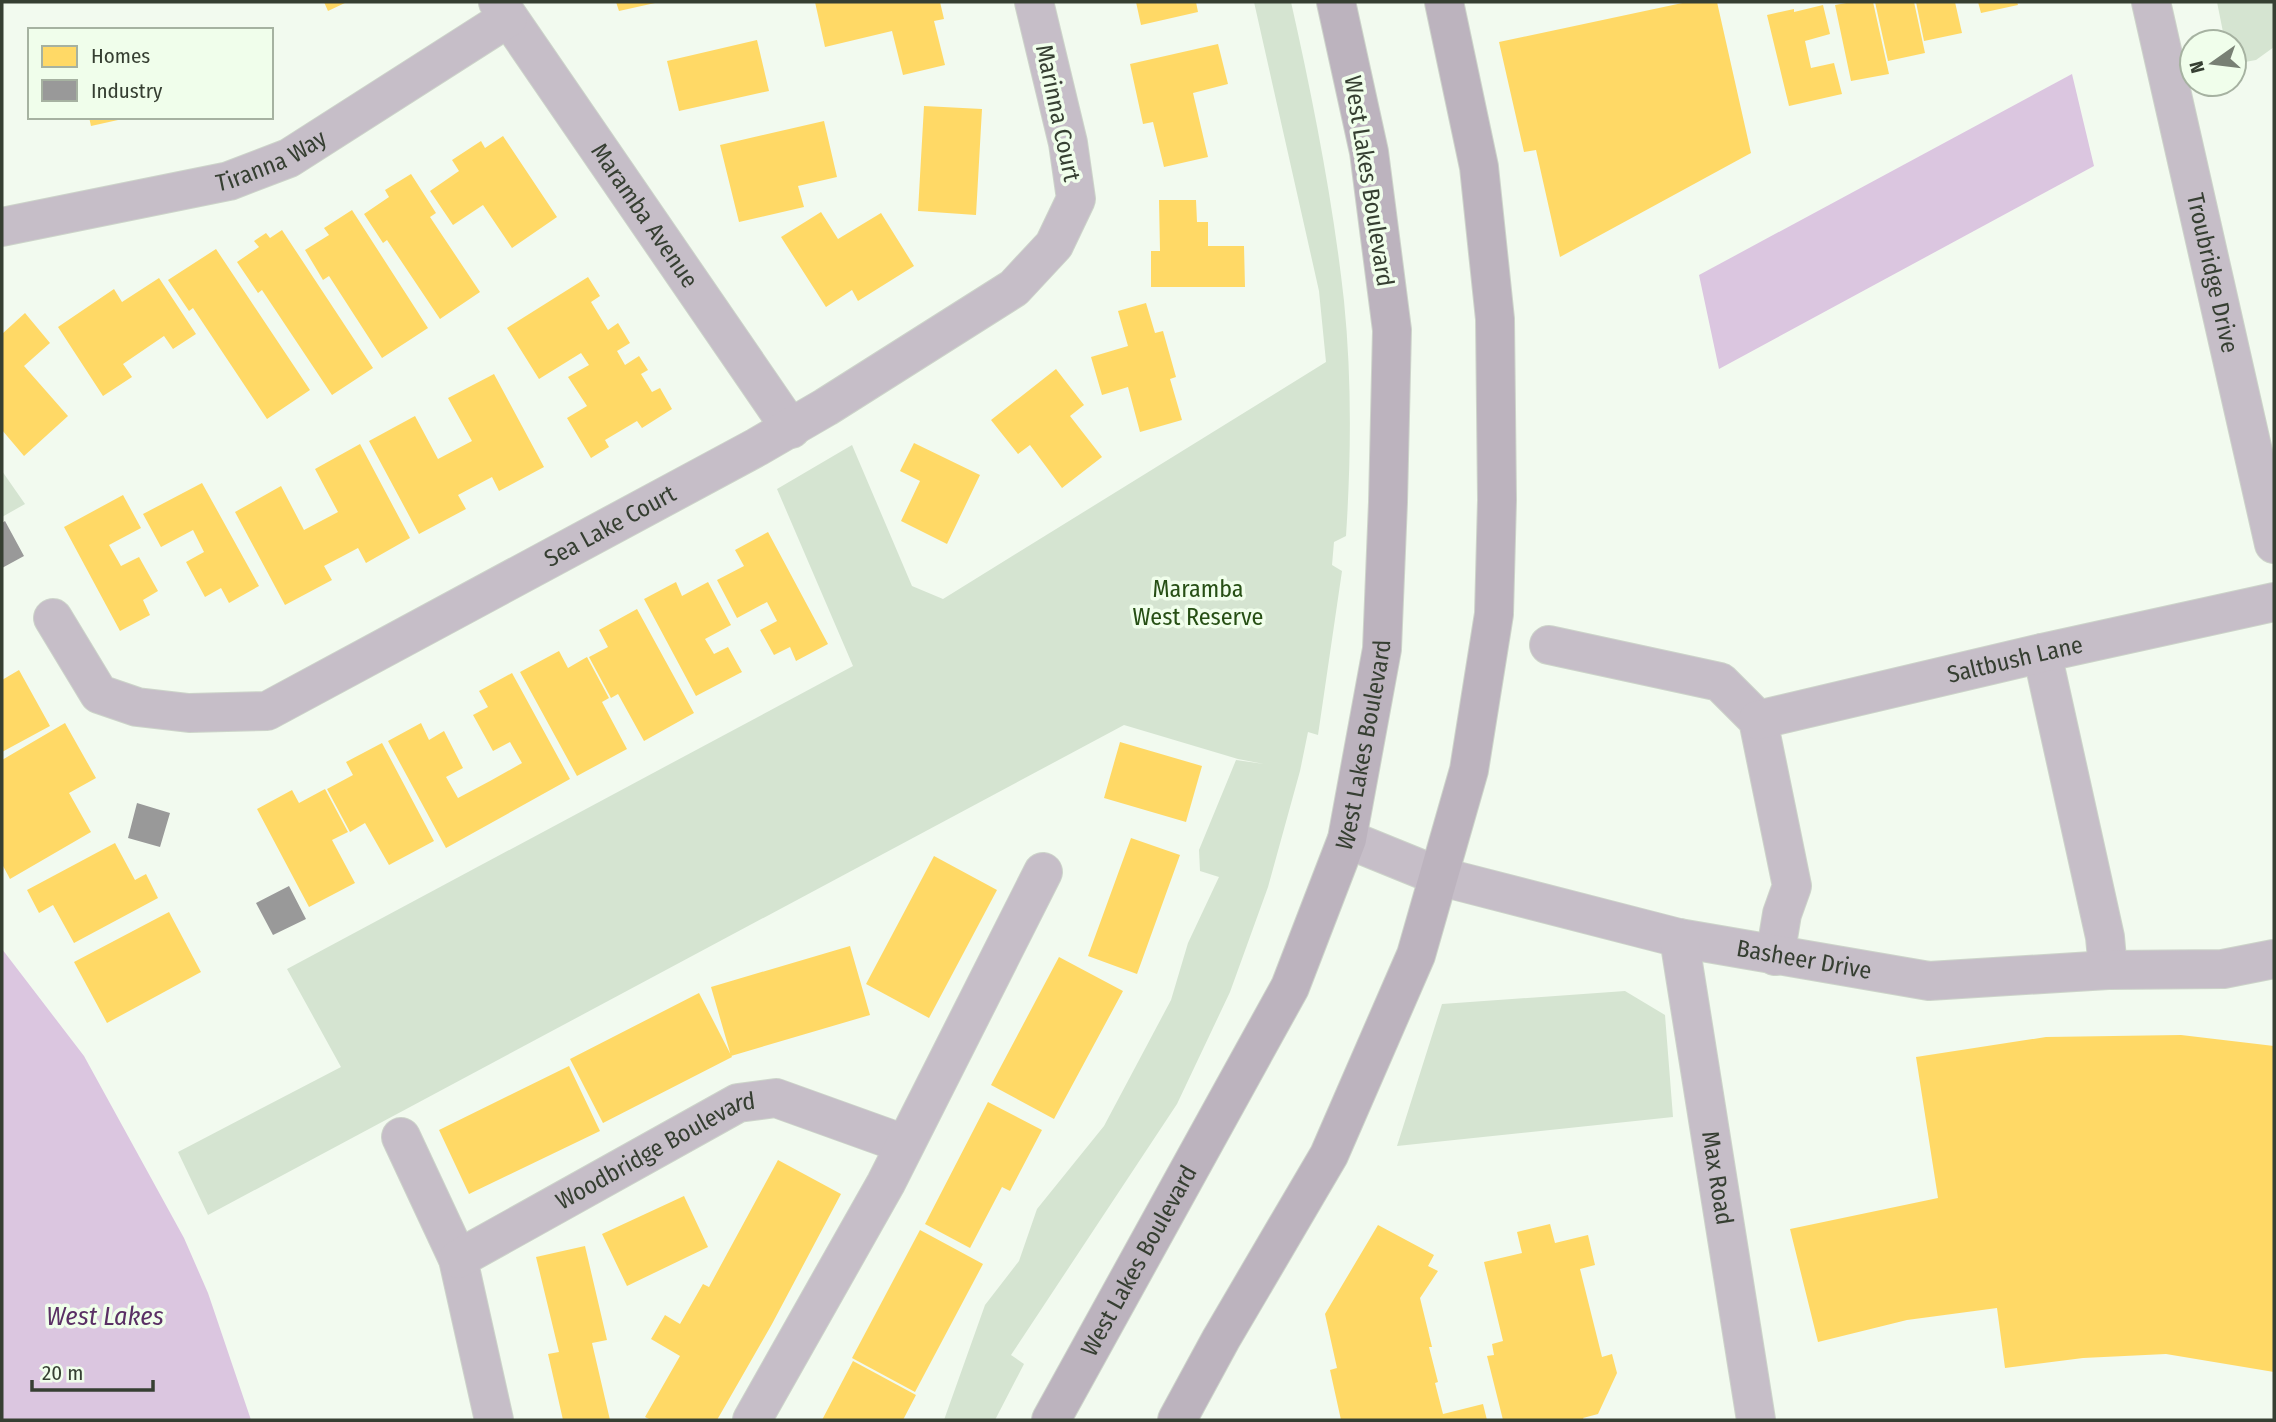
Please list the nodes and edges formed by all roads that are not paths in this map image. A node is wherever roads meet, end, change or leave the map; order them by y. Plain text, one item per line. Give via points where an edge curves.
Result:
1 (1034, 2) edge
2 (1336, 2) edge
3 (1444, 2) edge
4 (2151, 2) edge
5 (503, 10) edge
6 (2, 227) edge
7 (1014, 288) joint
8 (791, 429) junction
9 (2274, 544) edge
10 (2274, 603) edge
11 (52, 618) dead end
12 (1549, 645) dead end
13 (2042, 653) junction
14 (1758, 720) junction
15 (1347, 839) junction
16 (1043, 872) dead end
17 (1438, 876) junction
18 (1679, 938) junction
19 (1775, 956) junction
20 (2274, 959) edge
21 (2108, 970) junction
22 (401, 1137) dead end
23 (904, 1144) junction
24 (458, 1259) junction
25 (1185, 1415) edge
26 (494, 1420) edge
27 (752, 1420) edge
28 (1051, 1420) edge
29 (1756, 1420) edge

1 - 7 street, Marinna Court via 1068,143 1076,199 1054,244
2 - 15 main road, West Lakes Boulevard via 1370,152 1392,330 1382,649
3 - 17 main road via 1480,180 1495,319 1497,500 1494,614 1469,770
4 - 9 street, Troubridge Drive
5 - 6 street, Tiranna Way via 289,158 229,181
5 - 8 street, Maramba Avenue
7 - 8 street, Sea Lake Court
8 - 11 street, Sea Lake Court via 267,711 189,713 136,707 99,694
10 - 13 street, Saltbush Lane
12 - 14 street via 1720,682
13 - 14 street, Saltbush Lane
13 - 21 street via 2105,937
14 - 19 street via 1791,886
15 - 17 street, Basheer Drive
15 - 28 main road, West Lakes Boulevard via 1290,987
16 - 23 street
17 - 18 street, Basheer Drive
17 - 25 main road via 1416,955 1329,1155
18 - 19 street, Basheer Drive
18 - 29 street, Max Road
19 - 21 street, Basheer Drive via 1929,981
20 - 21 street, Basheer Drive via 2223,969
22 - 24 street
23 - 24 street, Woodbridge Boulevard via 776,1098 738,1103
23 - 27 street
24 - 26 street

